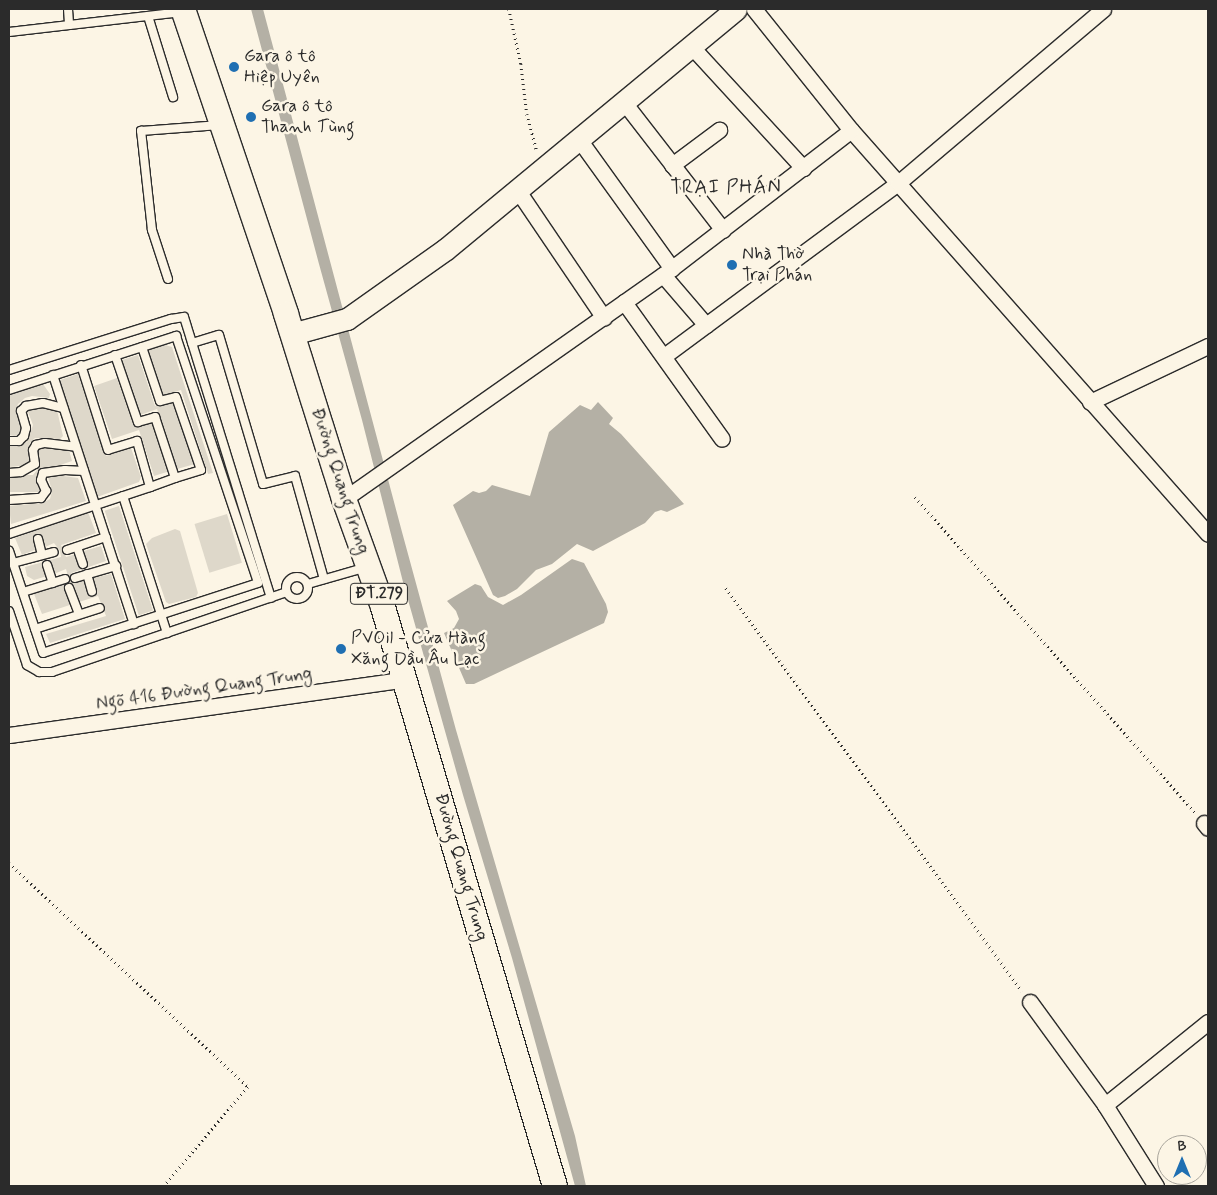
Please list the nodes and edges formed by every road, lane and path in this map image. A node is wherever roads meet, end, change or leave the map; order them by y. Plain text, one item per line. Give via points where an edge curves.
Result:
1 (68, 9) edge
2 (509, 9) edge
3 (736, 9) edge
4 (754, 9) edge
5 (1103, 9) edge
6 (184, 10) edge
7 (148, 16) junction
8 (68, 25) junction
9 (9, 32) edge
10 (691, 46) junction
11 (173, 97) dead end
12 (623, 101) junction
13 (222, 125) junction
14 (719, 130) dead end
15 (851, 130) junction
16 (578, 138) junction
17 (672, 165) junction
18 (803, 168) junction
19 (542, 169) junction
20 (898, 183) junction
21 (518, 191) junction
22 (723, 230) junction
23 (668, 272) junction
24 (168, 279) dead end
25 (624, 302) junction
26 (604, 318) junction
27 (706, 326) junction
28 (292, 334) junction
29 (192, 344) junction
30 (1208, 346) edge
31 (142, 347) junction
32 (115, 355) junction
33 (664, 356) junction
34 (81, 366) junction
35 (9, 370) edge
36 (53, 375) junction
37 (9, 390) edge
38 (1089, 400) junction
39 (63, 408) junction
40 (722, 439) dead end
41 (9, 441) edge
42 (76, 447) junction
43 (84, 471) junction
44 (9, 473) edge
45 (175, 478) junction
46 (150, 487) junction
47 (123, 496) junction
48 (915, 497) dead end
49 (344, 499) junction
50 (9, 500) edge
51 (95, 505) junction
52 (9, 534) edge
53 (1208, 534) edge
54 (106, 537) junction
55 (38, 539) dead end
56 (77, 547) junction
57 (9, 550) edge
58 (67, 550) dead end
59 (54, 552) dead end
60 (42, 555) junction
61 (13, 563) junction
62 (83, 564) dead end
63 (47, 565) dead end
64 (116, 566) junction
65 (369, 567) junction
66 (87, 574) junction
67 (75, 578) dead end
68 (65, 579) dead end
69 (324, 580) junction
70 (53, 583) junction
71 (308, 584) junction
72 (69, 588) dead end
73 (726, 588) dead end
74 (92, 591) dead end
75 (23, 592) junction
76 (287, 592) junction
77 (271, 598) junction
78 (202, 602) junction
79 (100, 608) dead end
80 (9, 611) edge
81 (78, 614) junction
82 (161, 615) junction
83 (207, 619) junction
84 (134, 624) junction
85 (34, 629) junction
86 (167, 633) junction
87 (405, 679) junction
88 (9, 735) edge
89 (1206, 826) edge
90 (9, 863) edge
91 (1030, 1002) joint
92 (1208, 1023) edge
93 (1105, 1105) junction
94 (164, 1186) edge
95 (555, 1186) edge
96 (1156, 1186) edge

1 - 8 lane
2 - 19 path via 522,64 527,114
3 - 10 main road
4 - 15 street
5 - 20 street
6 - 7 lane
6 - 13 main road, Đường Quang Trung / ĐT.279
7 - 8 lane
7 - 11 lane
8 - 9 lane
10 - 12 main road
10 - 18 street
12 - 16 main road
12 - 17 street
13 - 24 lane via 140,131 152,230
13 - 28 main road, Đường Quang Trung / ĐT.279
14 - 17 street
15 - 18 street
15 - 20 street
16 - 19 main road
16 - 23 street
17 - 22 street
18 - 22 street
19 - 21 main road
20 - 27 street
20 - 38 street
21 - 26 street
21 - 28 main road via 446,249 339,322
22 - 23 street
23 - 25 street
23 - 27 street
25 - 26 street
25 - 33 street
26 - 49 street
27 - 33 street
28 - 49 main road, Đường Quang Trung / ĐT.279
29 - 35 lane via 184,317
29 - 69 lane via 219,335 263,484 295,476
29 - 77 lane
30 - 38 street
31 - 32 lane
31 - 45 lane via 160,401 176,397 201,470
31 - 78 lane via 176,336 258,583
32 - 34 lane
32 - 45 lane via 138,422 155,417
33 - 40 street
34 - 36 lane
34 - 46 lane via 108,450 137,441
36 - 37 lane
36 - 39 lane
38 - 53 street
39 - 41 lane via 43,403 26,406 21,411 26,428 24,436
39 - 42 lane
42 - 43 lane
42 - 44 lane via 36,445 33,450 35,464 21,472
43 - 50 lane via 43,473 41,480 46,491 41,498
43 - 51 lane
45 - 46 lane
46 - 47 lane
47 - 51 lane
47 - 82 lane
48 - 89 path
49 - 65 main road, Đường Quang Trung / ĐT.279
51 - 52 lane
51 - 54 lane
54 - 56 lane
54 - 64 lane
55 - 60 lane
56 - 58 lane
56 - 62 lane
57 - 61 lane
59 - 60 lane
60 - 61 lane
61 - 75 lane
63 - 70 lane
64 - 66 lane
64 - 84 lane
65 - 69 lane
65 - 87 main road, Đường Quang Trung / ĐT.279
66 - 67 lane
66 - 74 lane
68 - 70 lane
69 - 71 lane
70 - 75 lane
71 - 76 lane via 302,578 293,578 287,584
71 - 76 lane via 308,592 302,599 293,599
72 - 81 lane
73 - 91 path
75 - 85 lane
76 - 77 lane
77 - 83 lane
78 - 82 lane
78 - 83 lane
79 - 81 lane
80 - 86 lane via 27,665 39,672 52,672
81 - 85 lane
82 - 84 lane
82 - 86 lane
83 - 86 lane
84 - 85 lane via 43,653
87 - 88 street, Ngõ 416 Đường Quang Trung
87 - 95 main road, Đường Quang Trung / ĐT.279
90 - 94 path via 248,1087
91 - 93 street
92 - 93 street
93 - 96 street

